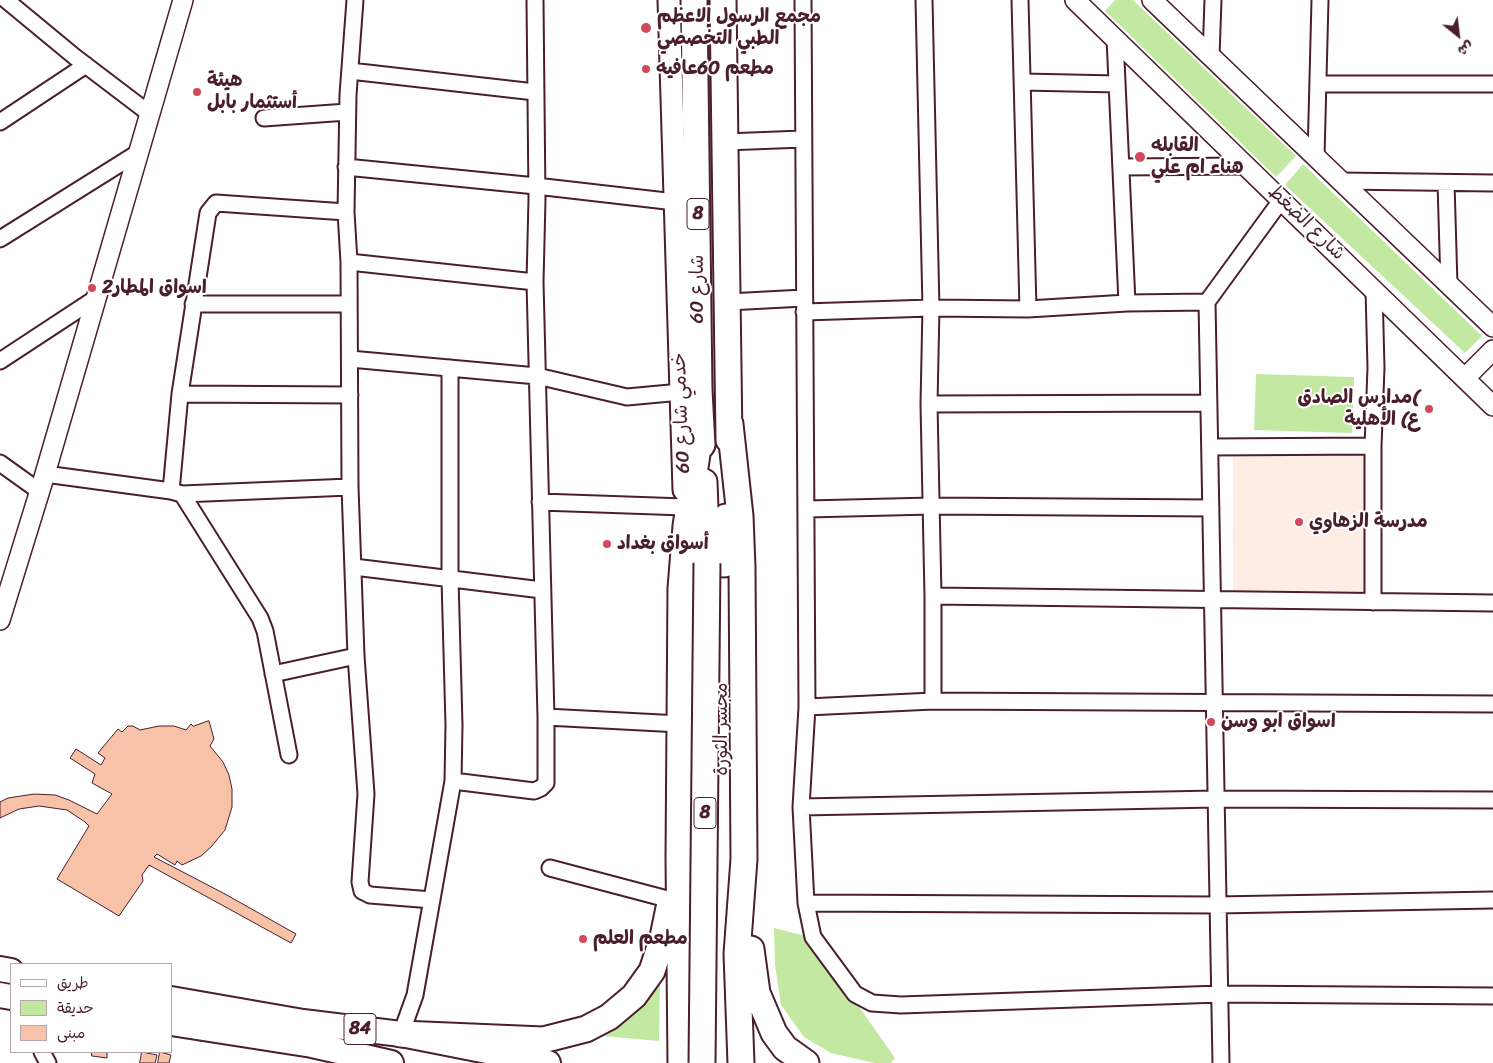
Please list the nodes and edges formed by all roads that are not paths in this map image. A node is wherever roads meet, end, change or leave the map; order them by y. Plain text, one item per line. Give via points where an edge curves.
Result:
1 (6, 0) edge
2 (183, 0) edge
3 (355, 0) edge
4 (535, 0) edge
5 (659, 0) edge
6 (669, 0) edge
7 (694, 0) edge
8 (723, 0) edge
9 (803, 0) edge
10 (924, 0) edge
11 (1020, 0) edge
12 (1075, 0) edge
13 (1152, 0) edge
14 (1213, 0) edge
15 (1320, 0) edge
16 (1115, 38) junction
17 (1211, 57) junction
18 (86, 66) junction
19 (350, 71) junction
20 (1023, 82) junction
21 (1117, 84) junction
22 (1319, 84) junction
23 (1493, 84) edge
24 (536, 92) junction
25 (348, 112) junction
26 (150, 114) junction
27 (264, 118) dead end
28 (0, 122) edge
29 (803, 139) junction
30 (725, 142) junction
31 (139, 152) junction
32 (1316, 157) junction
33 (1248, 166) junction
34 (346, 167) junction
35 (1121, 167) junction
36 (1341, 181) junction
37 (1446, 183) junction
38 (1493, 184) edge
39 (536, 186) junction
40 (1282, 199) junction
41 (675, 202) junction
42 (346, 212) junction
43 (0, 239) edge
44 (349, 262) junction
45 (535, 282) junction
46 (1449, 285) junction
47 (1374, 289) junction
48 (96, 298) junction
49 (728, 302) junction
50 (1207, 302) junction
51 (1127, 303) junction
52 (193, 304) junction
53 (349, 304) junction
54 (804, 305) junction
55 (931, 308) junction
56 (1028, 309) junction
57 (1493, 327) edge
58 (1493, 350) edge
59 (350, 359) junction
60 (0, 361) edge
61 (450, 368) junction
62 (537, 376) junction
63 (1465, 378) junction
64 (681, 392) junction
65 (180, 394) junction
66 (350, 395) junction
67 (1209, 403) junction
68 (929, 404) junction
69 (1493, 406) edge
70 (730, 424) junction
71 (701, 428) junction
72 (1373, 446) junction
73 (1210, 447) junction
74 (0, 463) edge
75 (42, 482) junction
76 (350, 487) junction
77 (176, 492) junction
78 (540, 502) junction
79 (932, 506) junction
80 (1211, 508) junction
81 (807, 509) junction
82 (685, 517) junction
83 (715, 564) junction
84 (354, 567) junction
85 (450, 579) junction
86 (542, 590) junction
87 (934, 596) junction
88 (1212, 600) junction
89 (1373, 602) junction
90 (1493, 603) edge
91 (0, 620) edge
92 (356, 656) junction
93 (273, 674) junction
94 (933, 701) junction
95 (1214, 702) junction
96 (1493, 704) edge
97 (807, 707) junction
98 (546, 717) junction
99 (680, 724) junction
100 (289, 754) dead end
101 (453, 781) junction
102 (1216, 799) junction
103 (1493, 800) edge
104 (801, 807) junction
105 (679, 857) junction
106 (744, 859) junction
107 (550, 868) dead end
108 (432, 900) junction
109 (671, 900) junction
110 (1493, 900) edge
111 (806, 903) junction
112 (1218, 905) junction
113 (680, 954) junction
114 (737, 954) junction
115 (1220, 994) junction
116 (1493, 996) edge
117 (172, 999) edge
118 (172, 1022) edge
119 (400, 1034) junction
120 (313, 1035) junction
121 (391, 1063) edge
122 (548, 1063) edge
123 (681, 1063) edge
124 (702, 1063) edge
125 (719, 1063) edge
126 (741, 1063) edge
127 (806, 1063) edge
128 (1221, 1063) edge

1 - 18 street
2 - 26 street
3 - 19 street
4 - 24 street
5 - 6 street
6 - 41 main road, خدمي شارع 60
7 - 71 highway, شارع 60 / 8
8 - 30 highway, شارع 60 / 8
9 - 29 street
10 - 55 street
11 - 20 street
12 - 16 street, شارع الضغط
13 - 17 street
14 - 17 street
15 - 22 street
16 - 21 street
16 - 33 street, شارع الضغط
17 - 32 street
18 - 26 street
18 - 28 street
19 - 24 street
19 - 25 street
20 - 21 street
20 - 56 street
21 - 35 street
22 - 23 street
22 - 32 street
24 - 39 street
25 - 27 street
25 - 34 street
26 - 31 street
29 - 30 street
29 - 54 street
30 - 49 highway, شارع 60 / 8
31 - 43 street
31 - 48 street
32 - 36 street
33 - 35 street
33 - 40 street, شارع الضغط
34 - 39 street
34 - 42 street
35 - 51 street
36 - 37 street
36 - 46 street
37 - 38 street
37 - 46 street
39 - 41 street
39 - 45 street
40 - 47 street, شارع الضغط
40 - 50 street
41 - 64 main road, خدمي شارع 60
42 - 44 street
42 - 52 street via 216,203 208,213
44 - 45 street
44 - 53 street
45 - 62 street
46 - 57 street
47 - 63 street, شارع الضغط
47 - 72 street via 1376,368
48 - 60 street
48 - 75 street
49 - 54 street
49 - 70 highway, شارع 60 / 8
50 - 51 street
50 - 67 street
51 - 56 street
52 - 53 street
52 - 65 street
53 - 59 street
54 - 55 street
54 - 81 street
55 - 56 street
55 - 68 street
58 - 63 street
59 - 61 street
59 - 66 street
61 - 62 street
61 - 85 street
62 - 64 street via 627,397
62 - 78 street
63 - 69 street, شارع الضغط
64 - 82 main road, خدمي شارع 60
65 - 66 street
65 - 77 street
66 - 76 street
67 - 68 street
67 - 73 street
68 - 79 street
70 - 83 highway, مجسر الثورة / 8
70 - 106 highway via 742,567
71 - 82 highway
71 - 83 highway, مجسر الثورة / 8
72 - 73 street
72 - 89 street
73 - 80 street
74 - 75 street
75 - 77 street
75 - 91 street
76 - 77 street
76 - 84 street
77 - 93 street via 260,618
78 - 82 street
78 - 86 street
79 - 80 street
79 - 81 street
79 - 87 street
80 - 88 street
81 - 97 street
82 - 99 highway
83 - 124 highway, مجسر الثورة / 8, bridge
83 - 125 highway, مجسر الثورة / 8
84 - 85 street
84 - 92 street
85 - 86 street
85 - 101 street
86 - 98 street
87 - 88 street
87 - 94 street
88 - 89 street
88 - 95 street
89 - 90 street
92 - 93 street
92 - 108 street via 366,794 362,892
93 - 100 street
94 - 95 street
94 - 97 street
95 - 96 street
95 - 102 street
97 - 104 street
98 - 99 street
98 - 101 street via 546,783 541,788 534,791
99 - 105 highway
101 - 108 street
102 - 103 street
102 - 104 street
102 - 112 street
104 - 111 street
105 - 109 highway
105 - 113 highway
106 - 114 highway
106 - 127 highway via 757,993 774,1033 786,1048
107 - 109 street
108 - 119 street via 415,995
109 - 119 highway via 652,971 634,996 609,1017 586,1029 543,1040
110 - 112 street
111 - 112 street
111 - 115 street via 813,937 854,994 872,1003 901,1005
112 - 115 street
113 - 114 highway via 684,970 696,978 709,980 728,972
113 - 123 highway
114 - 126 highway
115 - 116 street
115 - 128 street
117 - 120 main road, 84
118 - 120 main road, 84
119 - 120 main road, 84
119 - 122 main road, 84
120 - 121 main road, 84

